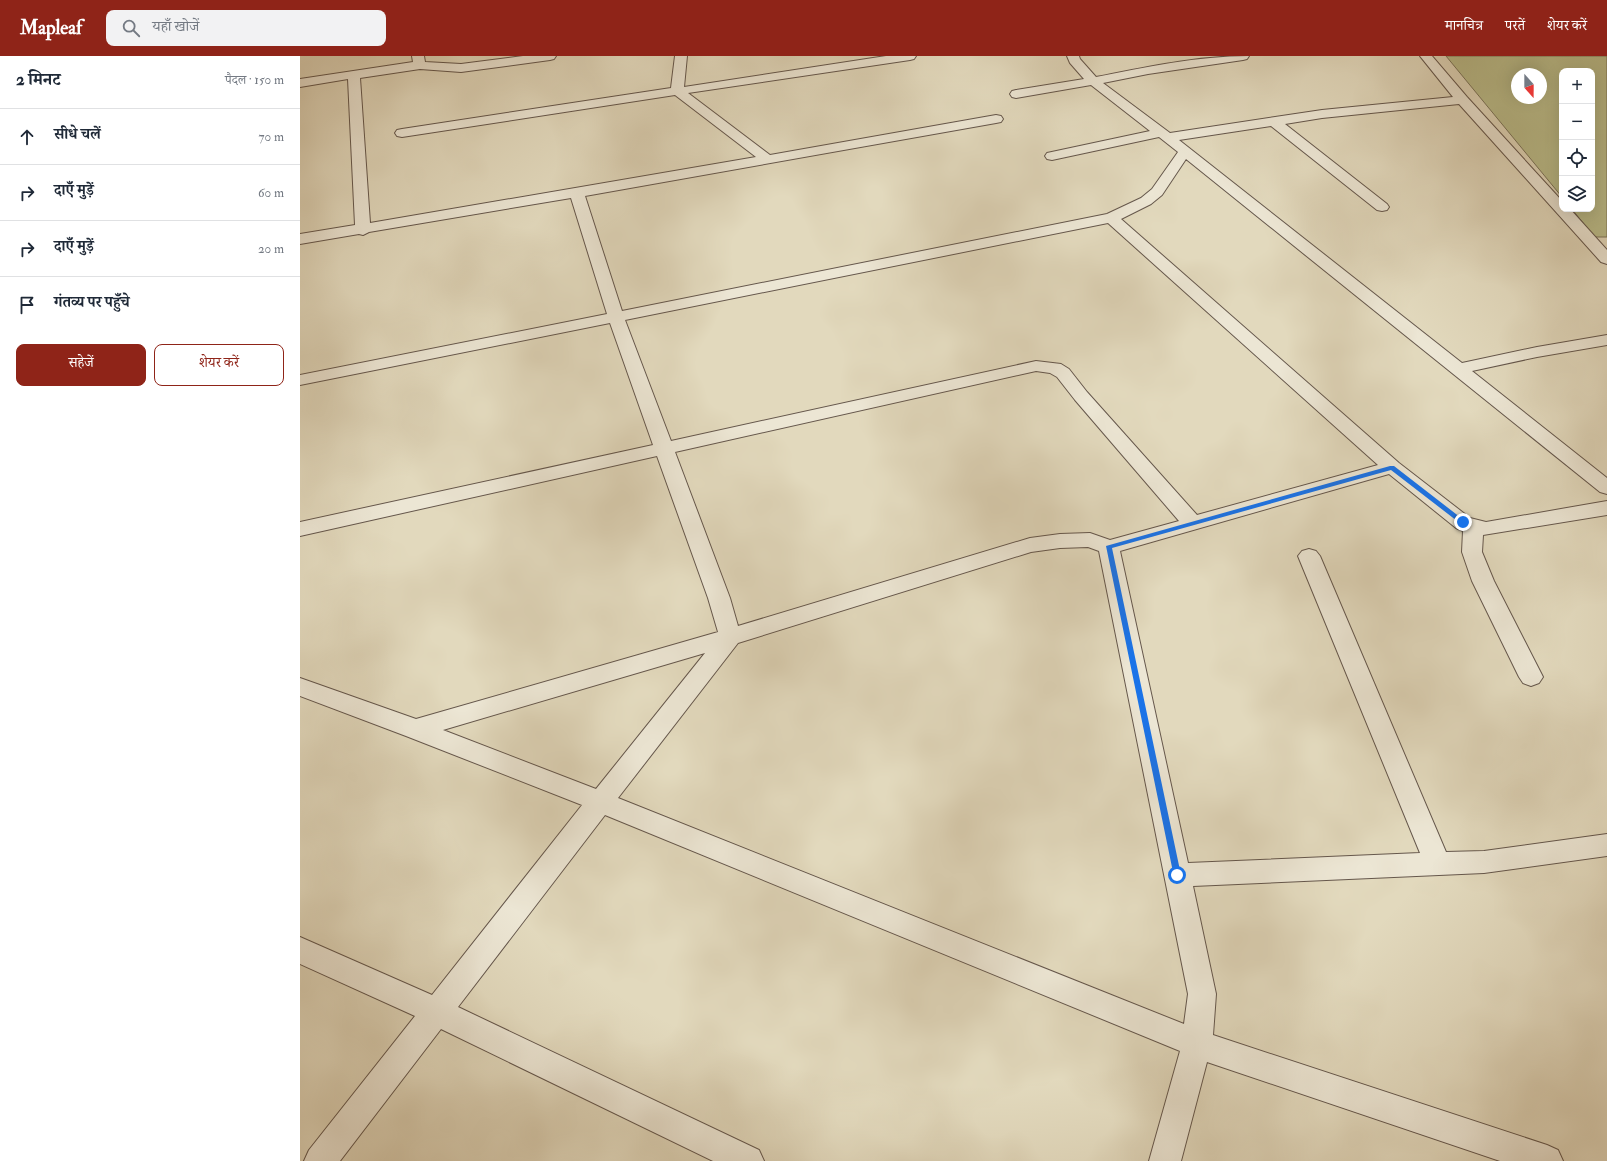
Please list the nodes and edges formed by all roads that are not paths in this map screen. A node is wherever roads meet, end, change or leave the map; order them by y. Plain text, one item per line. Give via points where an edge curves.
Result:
1 (550, 56) edge
2 (681, 56) edge
3 (910, 56) edge
4 (1073, 56) edge
5 (1243, 56) edge
6 (1426, 56) edge
7 (419, 61) edge
8 (354, 75) junction
9 (1093, 81) junction
10 (300, 83) edge
11 (677, 91) junction
12 (1016, 94) dead end
13 (1462, 100) junction
14 (996, 119) dead end
15 (1273, 121) junction
16 (402, 133) dead end
17 (1164, 136) junction
18 (1185, 151) junction
19 (1052, 156) dead end
20 (766, 158) junction
21 (577, 193) junction
22 (1382, 207) dead end
23 (1111, 218) junction
24 (363, 230) junction
25 (1586, 236) junction
26 (1607, 238) edge
27 (300, 239) edge
28 (1607, 259) edge
29 (616, 317) junction
30 (1607, 340) edge
31 (1458, 369) junction
32 (300, 380) edge
33 (664, 449) junction
34 (1392, 467) junction
35 (1607, 488) edge
36 (1607, 508) edge
37 (1192, 524) junction
38 (1473, 527) junction
39 (300, 529) edge
40 (1109, 546) junction
41 (1309, 556) dead end
42 (730, 637) junction
43 (1531, 677) dead end
44 (300, 687) edge
45 (415, 730) junction
46 (599, 801) junction
47 (1607, 845) edge
48 (1438, 864) junction
49 (1177, 875) junction
50 (300, 950) edge
51 (438, 1012) junction
52 (1197, 1044) junction
53 (320, 1161) edge
54 (748, 1161) edge
55 (1165, 1161) edge
56 (1547, 1161) edge

1 - 7 street via 461,68
2 - 11 street
3 - 11 street
4 - 9 street
5 - 9 street
6 - 13 street
7 - 8 street
8 - 10 street
8 - 24 street
9 - 12 street
9 - 17 street
11 - 16 street
11 - 20 street
13 - 15 street
13 - 25 street
14 - 20 street
15 - 17 street
15 - 22 street
17 - 18 street
17 - 19 street
18 - 23 street via 1157,192 1146,201
18 - 31 street
20 - 21 street
21 - 24 street
21 - 29 street
23 - 29 street
23 - 34 street
24 - 27 street
25 - 26 street
25 - 28 street
29 - 32 street
29 - 33 street
30 - 31 street
31 - 35 street
33 - 37 street via 1036,366 1055,368 1063,373
33 - 39 street
33 - 42 street via 719,598
34 - 37 street
34 - 38 street
36 - 38 street via 1486,529
37 - 40 street
38 - 43 street via 1472,552 1480,574
40 - 42 street via 1090,540 1030,545
40 - 49 street
41 - 48 street
42 - 45 street
42 - 46 street
44 - 45 street
45 - 46 street
46 - 51 street
46 - 52 street
47 - 48 street via 1484,862
48 - 49 street
49 - 52 street via 1202,994
50 - 51 street
51 - 53 street
51 - 54 street
52 - 55 street
52 - 56 street

